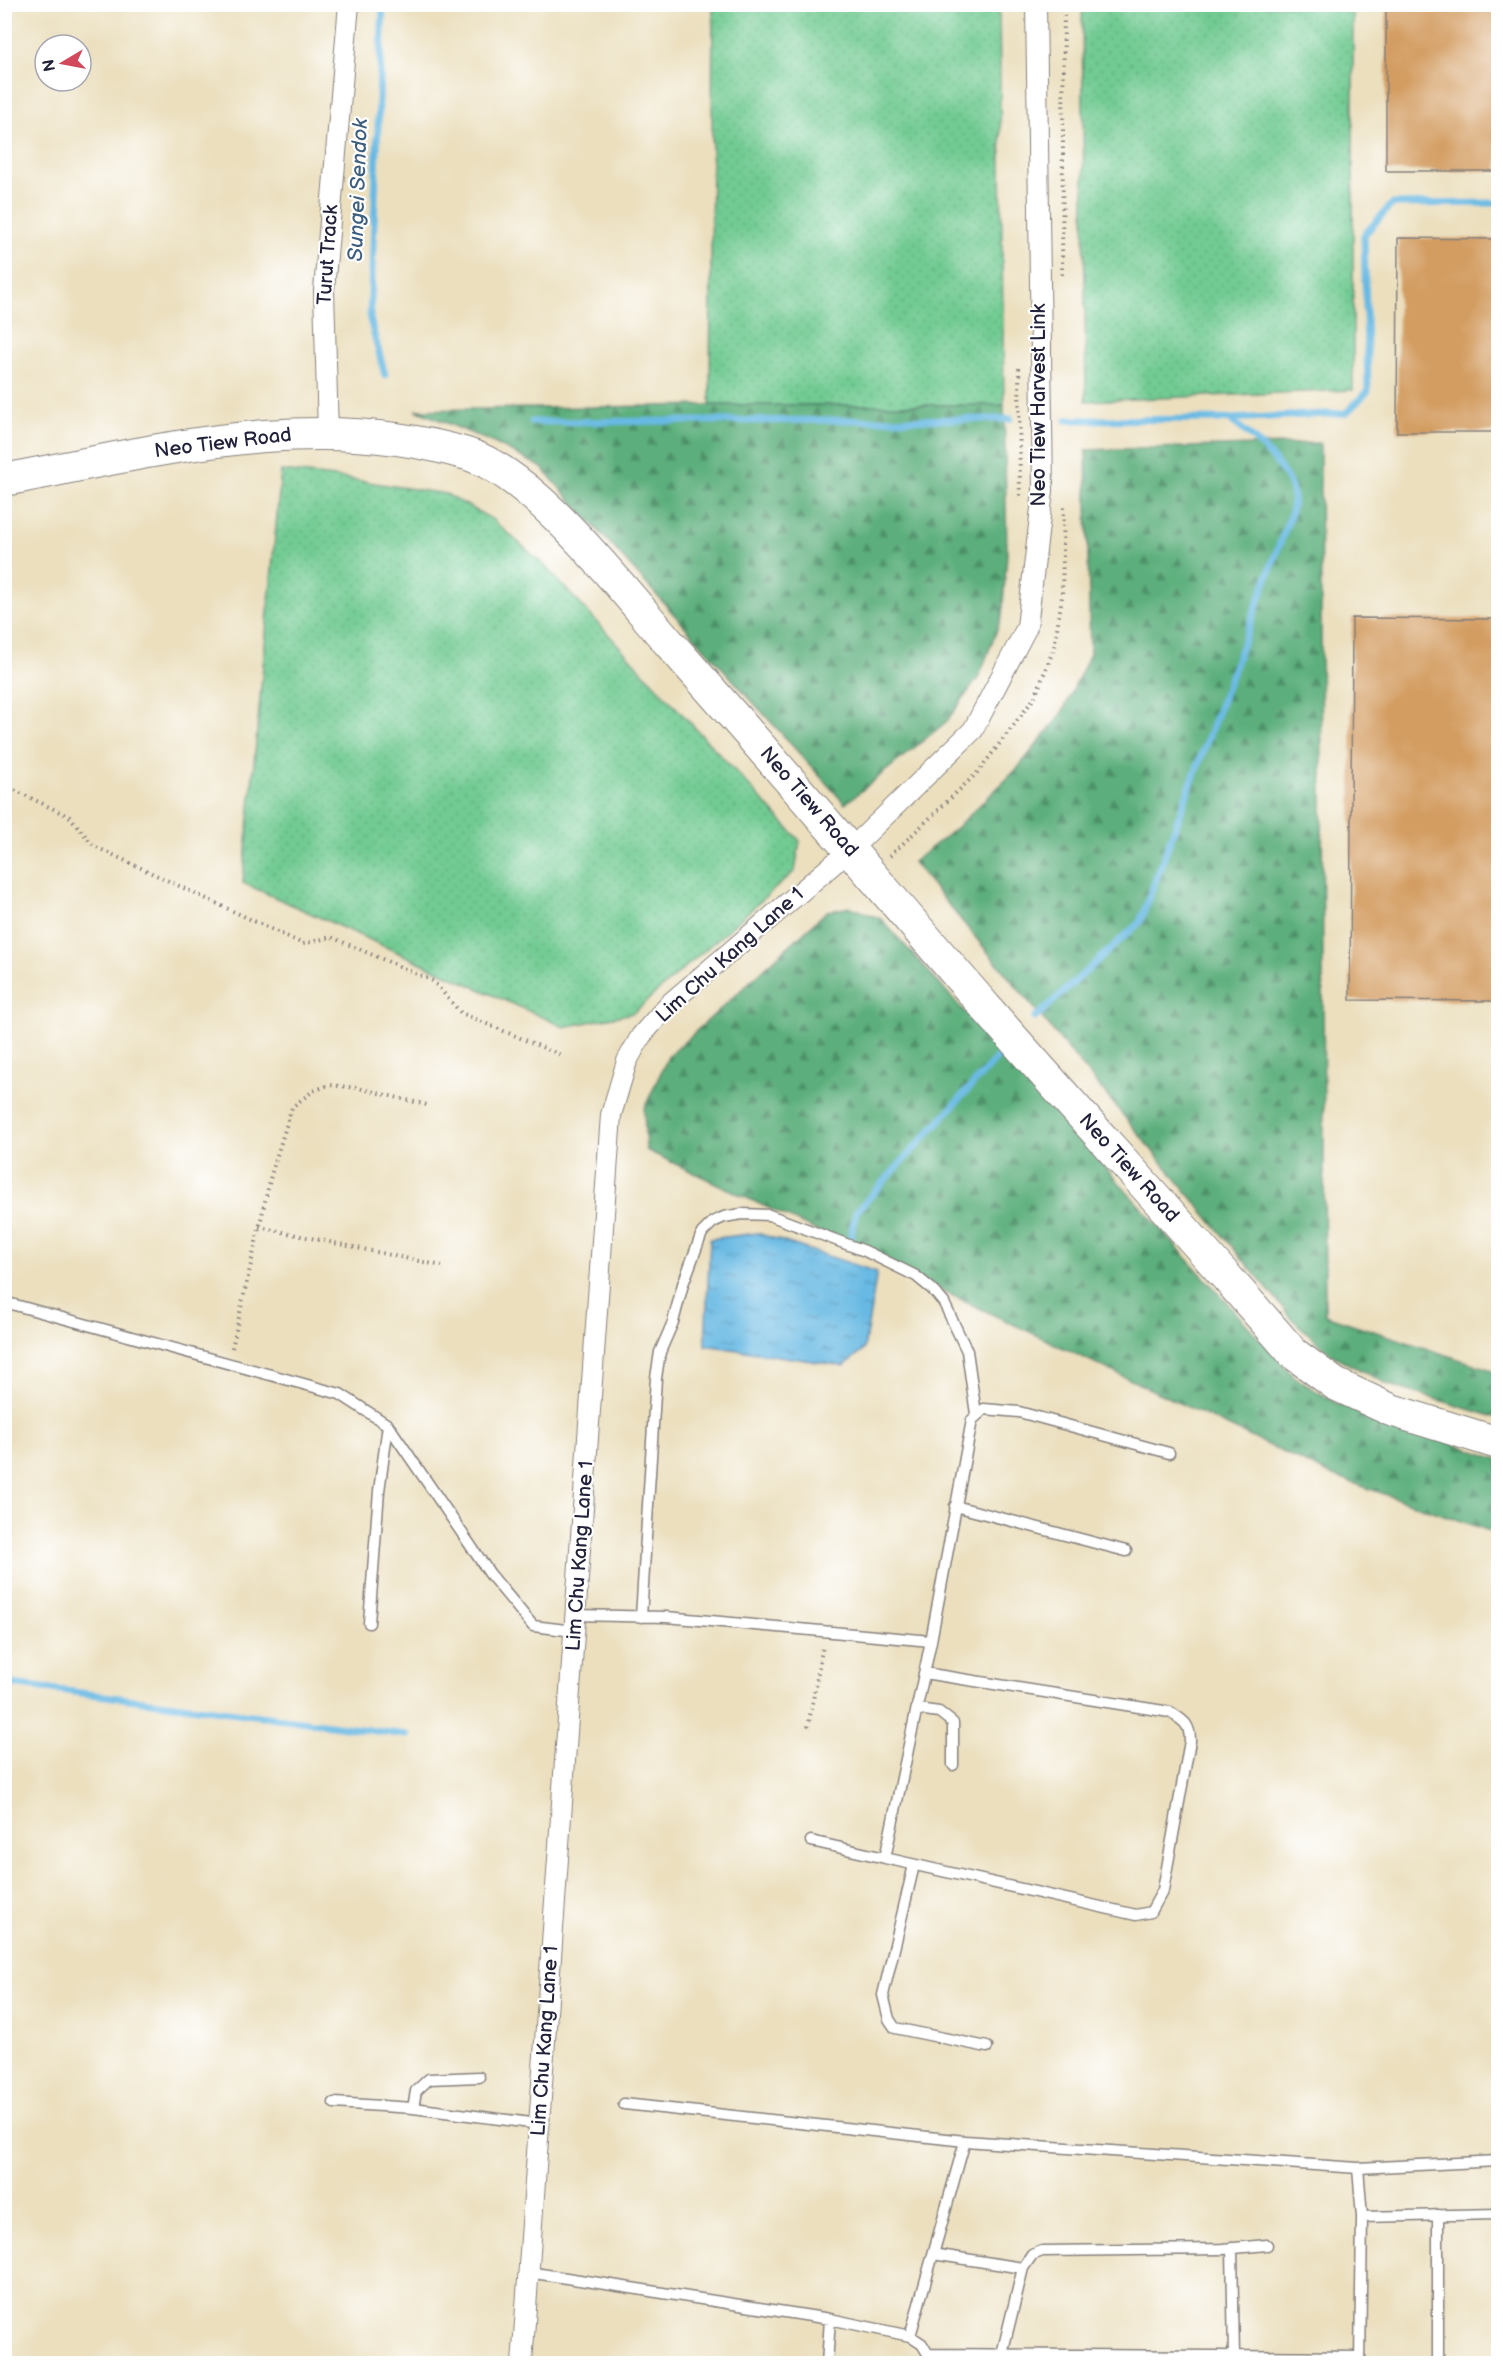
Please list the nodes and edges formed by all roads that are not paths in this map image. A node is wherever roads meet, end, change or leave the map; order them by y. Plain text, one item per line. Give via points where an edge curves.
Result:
1 (349, 4) edge
2 (1036, 4) edge
3 (328, 434) junction
4 (4, 480) edge
5 (851, 849) junction
6 (4, 1302) edge
7 (976, 1414) junction
8 (388, 1425) junction
9 (1498, 1443) edge
10 (1169, 1454) dead end
11 (955, 1506) junction
12 (1126, 1551) dead end
13 (641, 1617) junction
14 (369, 1623) dead end
15 (575, 1623) junction
16 (931, 1641) junction
17 (924, 1673) junction
18 (917, 1709) junction
19 (953, 1765) dead end
20 (811, 1841) dead end
21 (885, 1858) junction
22 (914, 1865) junction
23 (987, 2047) dead end
24 (479, 2077) dead end
25 (334, 2103) dead end
26 (624, 2104) dead end
27 (413, 2108) junction
28 (539, 2124) junction
29 (965, 2141) junction
30 (1498, 2161) edge
31 (1359, 2168) junction
32 (1498, 2214) edge
33 (1438, 2215) junction
34 (1362, 2217) junction
35 (1267, 2244) dead end
36 (1232, 2248) junction
37 (933, 2254) junction
38 (1023, 2268) junction
39 (528, 2272) junction
40 (830, 2319) junction
41 (910, 2336) junction
42 (1002, 2354) junction
43 (1234, 2356) junction
44 (932, 2359) edge
45 (1123, 2360) edge
46 (1359, 2360) edge
47 (522, 2364) edge
48 (826, 2364) edge
49 (1438, 2364) edge

1 - 3 street, Turut Track via 324,290
2 - 5 street, Neo Tiew Harvest Link via 1043,491 1027,627 973,730
3 - 4 main road, Neo Tiew Road via 271,434 202,442
3 - 5 main road, Neo Tiew Road via 400,439 470,455 508,475 563,523
5 - 9 main road, Neo Tiew Road via 987,1009 1293,1353 1335,1384 1391,1410
5 - 15 street, Lim Chu Kang Lane 1 via 669,1004 641,1036 627,1061 611,1115
6 - 8 lane via 340,1394
7 - 10 lane via 984,1409 1018,1412
7 - 11 lane
7 - 13 lane via 967,1351 957,1326 944,1303 916,1276 865,1251 769,1215 742,1214 713,1222 702,1233 660,1352
8 - 14 lane
8 - 15 lane via 490,1574 533,1626
11 - 12 lane
11 - 16 lane
13 - 15 lane
13 - 16 lane
15 - 28 street, Lim Chu Kang Lane 1
16 - 17 lane
17 - 18 lane
17 - 22 lane via 1170,1712 1190,1728 1190,1741 1163,1890 1151,1912 1136,1915
18 - 19 lane via 939,1712 953,1723
18 - 21 lane
20 - 21 lane
21 - 22 lane
22 - 23 lane via 883,1995 889,2019 896,2028
24 - 27 lane via 429,2079 416,2091
25 - 27 lane
26 - 29 lane
27 - 28 lane
28 - 39 street, Lim Chu Kang Lane 1
29 - 31 lane
29 - 37 lane
30 - 31 lane
31 - 34 lane
32 - 33 lane
33 - 34 lane
33 - 49 lane
34 - 46 lane
35 - 36 lane
36 - 38 lane via 1042,2251 1032,2255
36 - 43 lane
37 - 38 lane
37 - 41 lane
38 - 42 lane
39 - 40 lane
39 - 47 street, Lim Chu Kang Lane 1
40 - 41 lane
40 - 48 lane
41 - 44 lane via 922,2344
42 - 44 lane
42 - 45 lane
43 - 45 lane
43 - 46 lane

